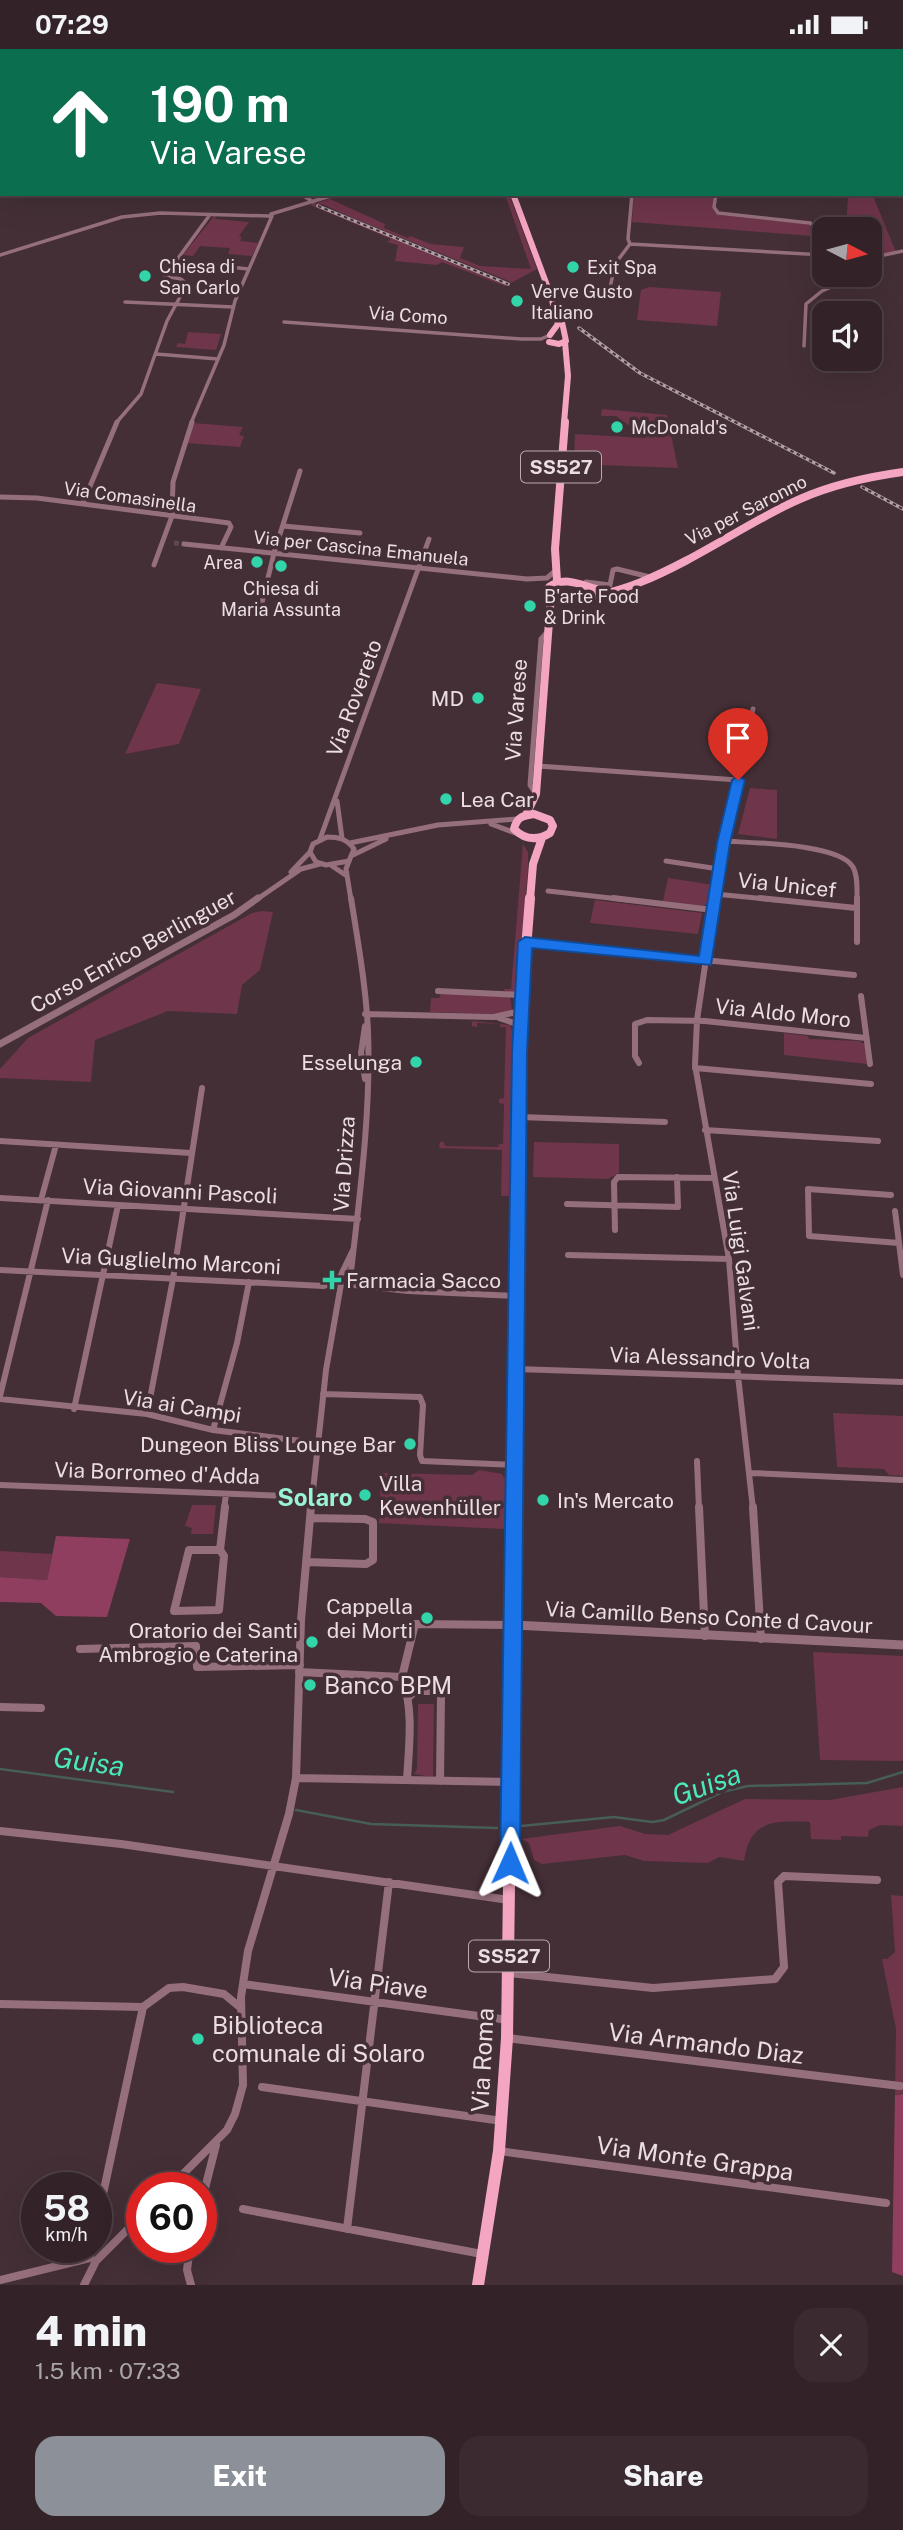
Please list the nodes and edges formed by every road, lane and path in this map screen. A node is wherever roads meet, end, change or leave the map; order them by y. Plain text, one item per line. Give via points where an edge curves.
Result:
1 (304, 196) edge
2 (331, 196) edge
3 (514, 196) edge
4 (632, 196) edge
5 (716, 196) edge
6 (313, 202) junction
7 (209, 216) junction
8 (271, 216) junction
9 (812, 224) edge
10 (630, 243) junction
11 (903, 251) edge
12 (812, 254) edge
13 (0, 255) edge
14 (882, 257) edge
15 (176, 261) junction
16 (248, 269) junction
17 (833, 287) edge
18 (610, 288) dead end
19 (551, 299) junction
20 (125, 302) dead end
21 (175, 305) junction
22 (233, 307) junction
23 (284, 322) dead end
24 (549, 339) junction
25 (565, 339) junction
26 (804, 346) dead end
27 (156, 354) junction
28 (218, 359) junction
29 (567, 385) junction
30 (300, 471) dead end
31 (903, 472) edge
32 (0, 497) edge
33 (83, 503) junction
34 (172, 516) junction
35 (283, 526) junction
36 (360, 533) dead end
37 (429, 540) dead end
38 (163, 542) junction
39 (174, 543) tunnel mouth
40 (184, 544) tunnel mouth
41 (221, 548) junction
42 (555, 549) junction
43 (274, 553) junction
44 (556, 563) junction
45 (154, 565) dead end
46 (418, 568) junction
47 (650, 577) junction
48 (536, 579) junction
49 (554, 583) junction
50 (579, 583) junction
51 (608, 591) junction
52 (551, 595) junction
53 (574, 598) junction
54 (260, 611) dead end
55 (549, 630) junction
56 (753, 709) dead end
57 (538, 766) junction
58 (738, 780) junction
59 (536, 794) junction
60 (336, 796) junction
61 (522, 817) junction
62 (545, 817) junction
63 (484, 822) junction
64 (403, 832) junction
65 (521, 836) junction
66 (342, 838) junction
67 (542, 838) junction
68 (320, 839) junction
69 (724, 841) junction
70 (350, 842) junction
71 (310, 852) junction
72 (351, 858) junction
73 (666, 861) dead end
74 (320, 864) junction
75 (533, 864) junction
76 (332, 866) junction
77 (719, 869) junction
78 (347, 876) junction
79 (548, 891) dead end
80 (715, 894) junction
81 (260, 899) junction
82 (856, 908) junction
83 (713, 910) junction
84 (525, 942) junction
85 (857, 942) dead end
86 (705, 962) junction
87 (854, 975) dead end
88 (438, 991) dead end
89 (521, 995) junction
90 (861, 996) dead end
91 (521, 1011) junction
92 (365, 1014) junction
93 (494, 1017) junction
94 (697, 1020) junction
95 (520, 1025) junction
96 (866, 1038) junction
97 (0, 1046) edge
98 (639, 1063) dead end
99 (870, 1064) dead end
100 (695, 1068) junction
101 (871, 1084) dead end
102 (202, 1088) dead end
103 (519, 1120) junction
104 (665, 1122) dead end
105 (705, 1130) junction
106 (0, 1141) edge
107 (878, 1141) dead end
108 (56, 1145) junction
109 (191, 1153) junction
110 (677, 1177) junction
111 (714, 1178) junction
112 (891, 1195) dead end
113 (0, 1198) edge
114 (45, 1200) junction
115 (567, 1204) dead end
116 (118, 1205) junction
117 (615, 1205) junction
118 (183, 1208) junction
119 (895, 1211) dead end
120 (358, 1219) junction
121 (615, 1230) dead end
122 (899, 1243) junction
123 (568, 1255) dead end
124 (729, 1259) junction
125 (0, 1270) edge
126 (31, 1271) junction
127 (347, 1273) junction
128 (104, 1275) junction
129 (903, 1275) edge
130 (173, 1279) junction
131 (249, 1282) junction
132 (348, 1283) junction
133 (517, 1296) junction
134 (516, 1369) junction
135 (738, 1376) junction
136 (903, 1382) edge
137 (323, 1394) junction
138 (0, 1398) edge
139 (74, 1409) junction
140 (147, 1414) junction
141 (214, 1430) junction
142 (317, 1443) junction
143 (697, 1461) dead end
144 (515, 1465) junction
145 (751, 1473) junction
146 (903, 1480) edge
147 (0, 1485) edge
148 (226, 1495) junction
149 (312, 1497) junction
150 (310, 1518) junction
151 (220, 1550) junction
152 (306, 1562) junction
153 (514, 1625) junction
154 (705, 1636) junction
155 (761, 1639) junction
156 (903, 1645) edge
157 (80, 1649) dead end
158 (299, 1669) junction
159 (402, 1677) junction
160 (409, 1697) junction
161 (0, 1707) edge
162 (41, 1708) dead end
163 (296, 1778) junction
164 (407, 1780) junction
165 (440, 1781) junction
166 (511, 1782) junction
167 (0, 1831) edge
168 (273, 1867) junction
169 (877, 1880) dead end
170 (389, 1882) junction
171 (509, 1900) junction
172 (509, 1973) junction
173 (243, 1987) junction
174 (223, 1994) junction
175 (374, 2003) junction
176 (0, 2004) edge
177 (143, 2007) junction
178 (241, 2008) junction
179 (508, 2020) junction
180 (507, 2038) junction
181 (900, 2086) dead end
182 (262, 2087) dead end
183 (362, 2102) junction
184 (502, 2121) junction
185 (216, 2144) junction
186 (499, 2151) junction
187 (108, 2172) edge
188 (186, 2172) edge
189 (209, 2172) edge
190 (886, 2203) dead end
191 (243, 2209) dead end
192 (126, 2229) edge
193 (347, 2229) junction
194 (112, 2242) edge
195 (482, 2255) junction
196 (75, 2263) edge
197 (92, 2263) edge
198 (188, 2263) edge
199 (0, 2280) edge
200 (190, 2284) edge
201 (84, 2285) edge
202 (478, 2285) edge

1 - 6 street
2 - 6 street
3 - 19 main road, SS527
4 - 10 street
5 - 9 street via 718,213
6 - 8 street
7 - 8 street
7 - 13 street via 160,213 108,220
7 - 15 street
8 - 16 street
10 - 12 street
10 - 18 street via 612,269
11 - 14 street
15 - 16 street
15 - 21 street via 165,277 187,284
16 - 22 street
17 - 26 street via 806,304
19 - 24 main road, SS527 via 558,324
19 - 25 main road, SS527
20 - 21 street
21 - 22 street
21 - 27 street
22 - 28 street
23 - 24 street, Via Como
24 - 25 main road
24 - 29 main road, SS527 via 563,355
25 - 29 main road, SS527
27 - 28 street
27 - 33 street via 141,394 117,422
28 - 34 street via 177,466
29 - 42 main road, SS527
30 - 35 street
31 - 47 main road, Via per Saronno via 855,479 812,493
32 - 33 street, Via Comasinella
33 - 34 street, Via Comasinella
34 - 38 street
34 - 41 street, Via Comasinella via 230,524
35 - 36 street
35 - 43 street
37 - 46 street, Via Rovereto
38 - 39 street
38 - 45 street
40 - 41 street, Via per Cascina Emanuela
41 - 43 street, Via per Cascina Emanuela
42 - 44 main road, SS527
42 - 50 main road via 563,567
43 - 46 street, Via per Cascina Emanuela
43 - 54 street
44 - 48 street via 551,577
44 - 49 main road, SS527
46 - 48 street, Via per Cascina Emanuela
46 - 60 street, Via Rovereto
47 - 50 street via 617,569 610,585
47 - 51 main road, Via per Saronno
48 - 49 street, Via per Cascina Emanuela
49 - 50 main road, Via per Saronno
49 - 52 main road, SS527
50 - 51 main road, Via per Saronno
50 - 53 main road via 583,590
51 - 53 main road, Via per Saronno
52 - 53 main road
52 - 55 main road, Via Varese / SS527
53 - 55 main road, Via Varese / SS527 via 559,608
55 - 57 main road, Via Varese / SS527
55 - 59 street, Via Varese via 542,636 540,650 530,785
56 - 58 street, Via Luigi Galvani
57 - 58 street
57 - 59 main road, Via Varese / SS527
58 - 69 street, Via Luigi Galvani
59 - 61 main road, Via Varese / SS527
59 - 62 main road, Via Varese / SS527
60 - 66 street
60 - 68 street, Via Rovereto
61 - 62 main road
61 - 63 street
61 - 65 main road, SS527 via 514,826
62 - 67 main road, SS527 via 553,829
63 - 64 street
63 - 65 street
64 - 70 street
64 - 72 street
65 - 67 main road
65 - 75 main road, SS527
66 - 68 street
66 - 70 street
67 - 75 main road, SS527
68 - 71 street
69 - 77 street, Via Luigi Galvani
69 - 82 street via 842,856 854,872
70 - 72 street via 354,849
71 - 74 street
71 - 81 street, Corso Enrico Berlinguer
72 - 76 street
72 - 78 street, Via Drizza
73 - 77 street
74 - 76 street
74 - 81 street, Corso Enrico Berlinguer via 301,869
75 - 84 main road, SS527
76 - 78 street
77 - 80 street, Via Luigi Galvani
78 - 92 street, Via Drizza
79 - 83 street
80 - 82 street, Via Unicef
80 - 83 street, Via Luigi Galvani
81 - 97 street, Corso Enrico Berlinguer
82 - 85 street
83 - 86 street, Via Luigi Galvani
84 - 86 street
84 - 89 main road, SS527
86 - 87 street
86 - 94 street, Via Luigi Galvani
88 - 89 street
89 - 91 main road, SS527
90 - 96 street
91 - 93 street
91 - 95 main road, SS527
92 - 93 street
92 - 120 street, Via Drizza via 365,1146
93 - 95 street
94 - 96 street, Via Aldo Moro
94 - 98 street, Via Aldo Moro via 635,1021
94 - 100 street, Via Luigi Galvani
95 - 103 main road, SS527
96 - 99 street
100 - 101 street
100 - 105 street, Via Luigi Galvani
102 - 109 street
103 - 104 street
103 - 133 main road, SS527 via 515,1145
105 - 107 street
105 - 111 street, Via Luigi Galvani
106 - 108 street
108 - 109 street
108 - 114 street
109 - 118 street
110 - 111 street
110 - 117 street via 618,1177 614,1180
110 - 117 street via 678,1207
111 - 124 street, Via Luigi Galvani
112 - 122 street via 808,1189 809,1236
113 - 114 street, Via Giovanni Pascoli
114 - 116 street, Via Giovanni Pascoli
114 - 126 street
115 - 117 street
116 - 118 street, Via Giovanni Pascoli
116 - 128 street
117 - 121 street
118 - 120 street, Via Giovanni Pascoli
118 - 130 street
119 - 122 street
120 - 127 street, Via Drizza
122 - 129 street
123 - 124 street
124 - 135 street, Via Luigi Galvani
125 - 126 street, Via Guglielmo Marconi
126 - 128 street, Via Guglielmo Marconi
126 - 138 street
127 - 132 street, Via Drizza
127 - 132 street
128 - 130 street, Via Guglielmo Marconi
128 - 139 street
130 - 131 street, Via Guglielmo Marconi
130 - 140 street
131 - 132 street, Via Guglielmo Marconi
131 - 141 street
132 - 133 street, Via Guglielmo Marconi
132 - 137 street via 339,1293
133 - 134 main road, SS527
134 - 135 street, Via Alessandro Volta
134 - 144 main road, SS527
135 - 136 street, Via Alessandro Volta
135 - 145 street, Via Luigi Galvani
137 - 142 street
137 - 144 street via 421,1397 422,1461
138 - 139 street, Via ai Campi
139 - 140 street, Via ai Campi
140 - 141 street, Via ai Campi
141 - 142 street, Via ai Campi
142 - 149 street
143 - 154 street
144 - 153 main road, SS527
145 - 146 street
145 - 155 street, Via Luigi Galvani
147 - 148 street, Via Borromeo d'Adda
148 - 149 street, Via Borromeo d'Adda
148 - 151 street
149 - 150 street
150 - 152 street
150 - 152 street via 373,1522 373,1560 366,1564
151 - 151 street via 224,1556 219,1610 174,1611 189,1550
152 - 158 street
153 - 154 street, Via Camillo Benso Conte d Cavour
153 - 159 street via 415,1623
153 - 166 main road, Via Roma / SS527
154 - 155 street, Via Camillo Benso Conte d Cavour
155 - 156 street, Via Camillo Benso Conte d Cavour
157 - 158 street via 197,1646 197,1667
158 - 159 street
158 - 163 street
159 - 160 street
160 - 164 street
160 - 165 street via 415,1691 441,1694
161 - 162 street
163 - 164 street
163 - 168 street
164 - 165 street
165 - 166 street
166 - 171 main road, Via Roma / SS527
167 - 168 street
168 - 170 street
168 - 173 street via 248,1951
169 - 172 street via 784,1876 778,1882 784,1967 775,1979 653,1988
170 - 171 street
170 - 175 street
171 - 172 main road, Via Roma / SS527
172 - 179 main road, Via Roma / SS527
173 - 174 street, Via Piave
173 - 175 street, Via Piave
173 - 178 street
174 - 177 street via 174,1987
174 - 178 street
175 - 179 street, Via Piave
175 - 183 street
176 - 177 street
177 - 187 street
178 - 185 street via 243,2085 235,2114
179 - 180 main road, Via Roma / SS527
180 - 181 street, Via Armando Diaz
180 - 184 main road, Via Roma / SS527
182 - 183 street
183 - 184 street
183 - 193 street
184 - 186 main road, Via Roma / SS527
185 - 188 street
185 - 189 street
186 - 190 street, Via Monte Grappa
186 - 195 main road, Via Roma / SS527
191 - 193 street
192 - 194 street
193 - 195 street
195 - 202 main road, Via Roma / SS527
196 - 199 street
197 - 201 street
198 - 200 street

